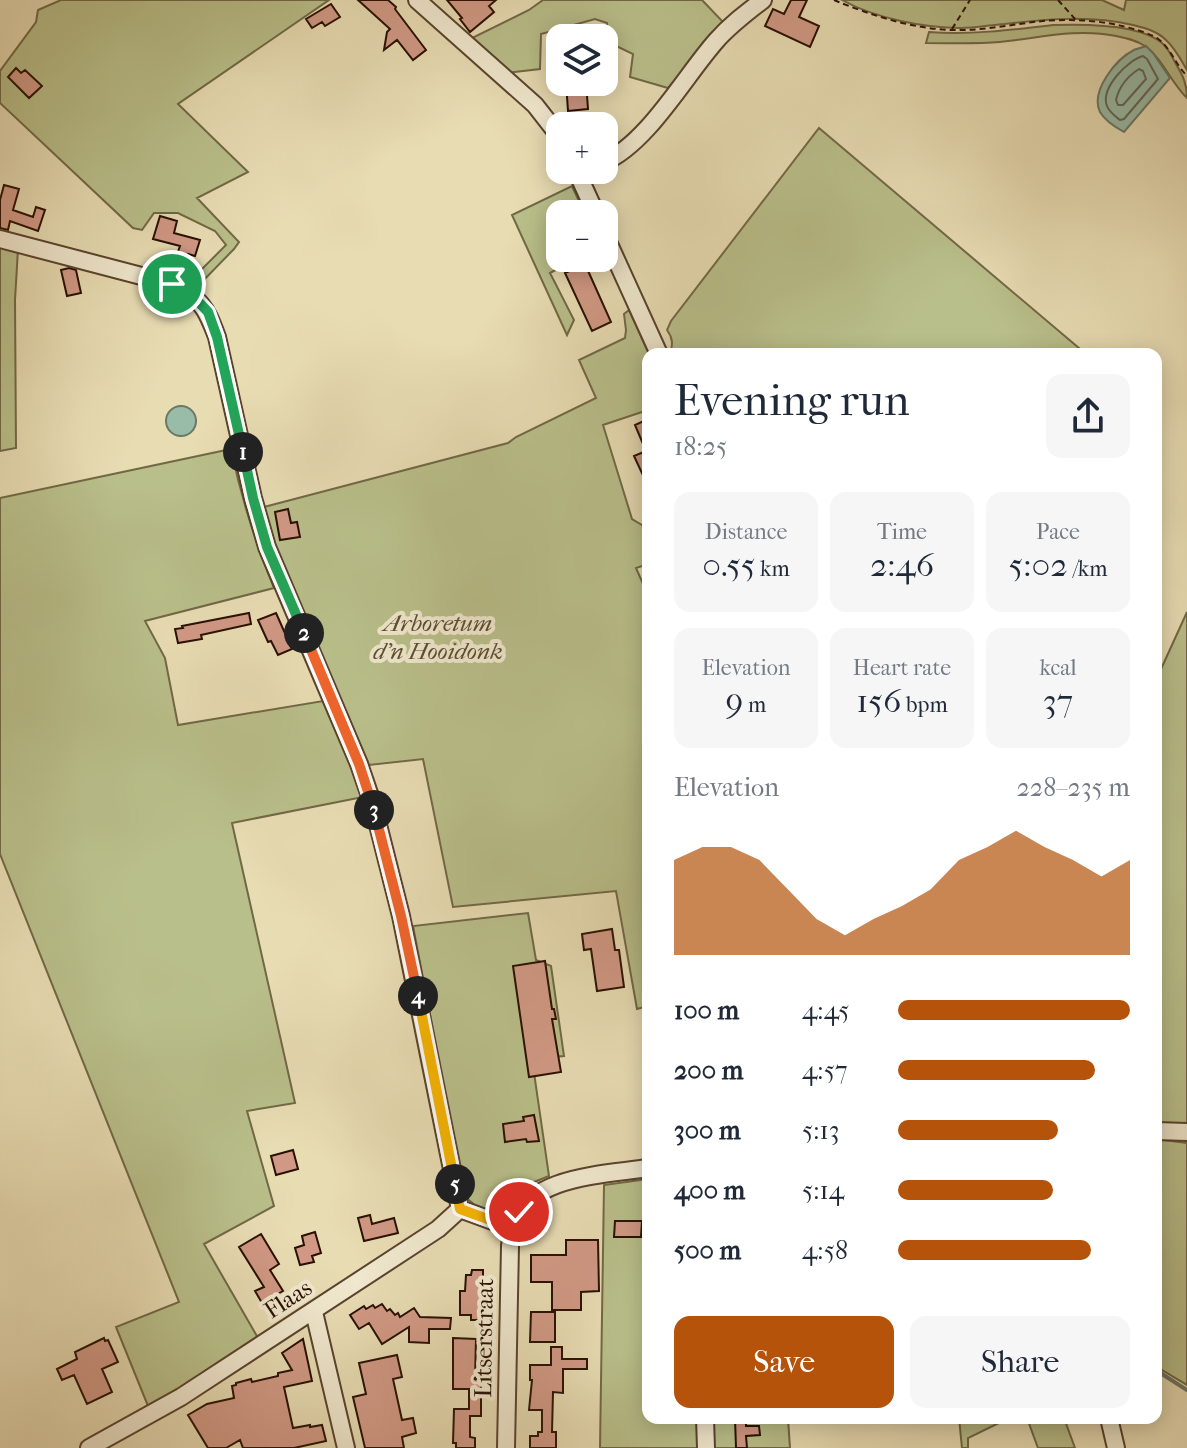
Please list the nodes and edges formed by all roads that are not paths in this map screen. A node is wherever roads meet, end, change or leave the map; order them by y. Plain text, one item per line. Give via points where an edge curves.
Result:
1 (417, 0) edge
2 (763, 0) edge
3 (546, 119) edge
4 (618, 154) edge
5 (0, 239) edge
6 (618, 264) edge
7 (656, 348) edge
8 (1162, 1131) edge
9 (1187, 1132) edge
10 (642, 1169) edge
11 (460, 1209) junction
12 (512, 1228) junction
13 (314, 1312) junction
14 (705, 1424) edge
15 (1110, 1424) edge
16 (99, 1446) edge
17 (346, 1448) edge
18 (506, 1448) edge
19 (706, 1448) edge
20 (1116, 1448) edge

1 - 3 street
2 - 4 street via 717,40 637,139
5 - 11 street via 172,284 208,312 267,547 373,805 401,916
6 - 7 street
8 - 9 street
10 - 12 street via 547,1188 530,1199
11 - 12 street
11 - 13 street, Flaas
12 - 18 street, Litserstraat
13 - 16 street, Flaas
13 - 17 street
14 - 19 street
15 - 20 street

